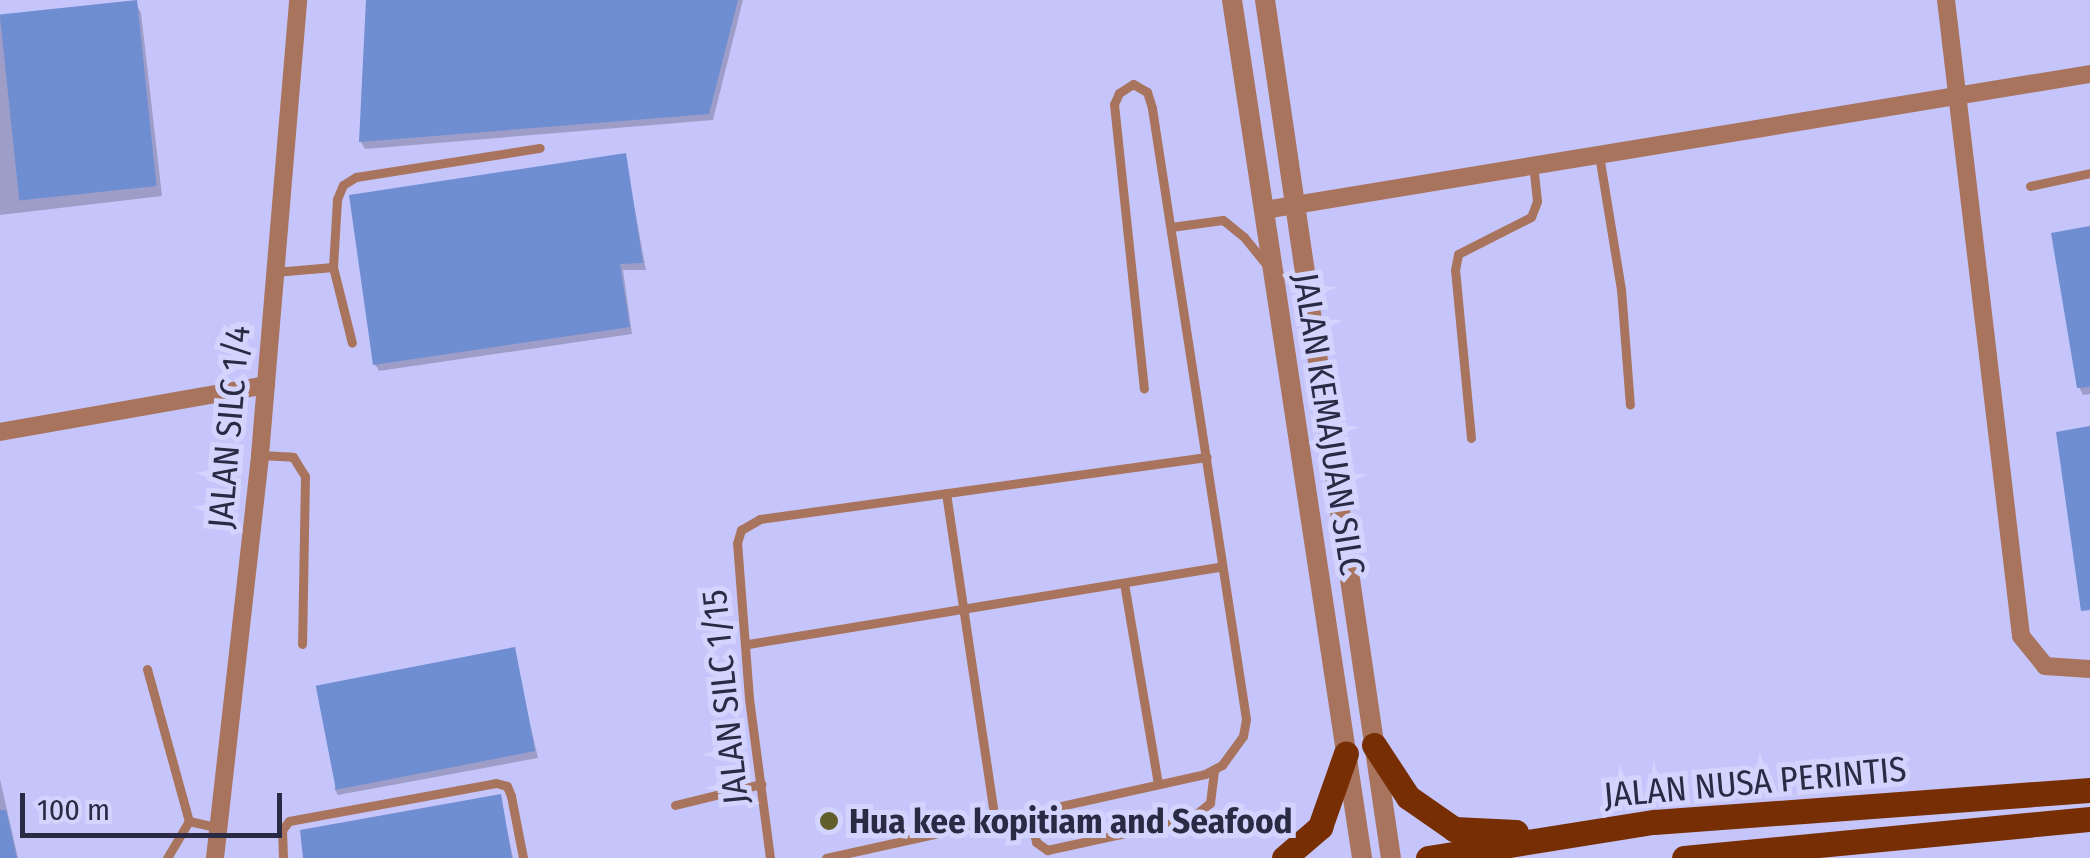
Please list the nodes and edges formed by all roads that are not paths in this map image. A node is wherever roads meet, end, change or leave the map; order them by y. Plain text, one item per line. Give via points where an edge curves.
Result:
1 (298, 0) edge
2 (1232, 0) edge
3 (1265, 0) edge
4 (1946, 0) edge
5 (2090, 74) edge
6 (1958, 97) junction
7 (540, 148) dead end
8 (1599, 155) junction
9 (1534, 165) junction
10 (2090, 173) edge
11 (2030, 186) dead end
12 (1296, 202) junction
13 (1264, 210) junction
14 (1172, 226) junction
15 (334, 266) junction
16 (276, 272) junction
17 (1274, 274) junction
18 (352, 343) dead end
19 (266, 385) junction
20 (1144, 388) dead end
21 (1630, 405) dead end
22 (0, 432) edge
23 (1472, 438) dead end
24 (260, 455) junction
25 (1207, 457) junction
26 (946, 493) junction
27 (1346, 552) junction
28 (1316, 556) junction
29 (1220, 567) junction
30 (1124, 583) junction
31 (966, 610) junction
32 (1360, 632) junction
33 (1328, 636) junction
34 (302, 644) dead end
35 (748, 644) junction
36 (146, 669) dead end
37 (2090, 669) edge
38 (1374, 745) junction
39 (1346, 753) junction
40 (1214, 770) junction
41 (761, 784) junction
42 (1158, 784) junction
43 (2090, 790) edge
44 (675, 805) dead end
45 (1029, 813) junction
46 (2090, 819) edge
47 (994, 820) junction
48 (2042, 820) junction
49 (189, 821) junction
50 (1654, 822) junction
51 (2090, 828) edge
52 (221, 829) junction
53 (167, 858) edge
54 (216, 858) edge
55 (283, 858) edge
56 (523, 858) edge
57 (770, 858) edge
58 (826, 858) edge
59 (1284, 858) edge
60 (1362, 858) edge
61 (1390, 858) edge
62 (1428, 858) edge
63 (1684, 858) edge

1 - 16 street, JALAN SILC 1/4
2 - 13 street, JALAN KEMAJUAN SILC
3 - 12 street, JALAN KEMAJUAN SILC
4 - 6 street
5 - 6 street
6 - 8 street
6 - 37 street via 2021,636 2045,666
7 - 15 lane via 356,177 337,199
8 - 9 street
8 - 21 lane via 1621,290
9 - 12 street
9 - 23 lane via 1538,201 1531,217 1458,254
10 - 11 lane
12 - 13 street
12 - 27 street, JALAN KEMAJUAN SILC
13 - 17 street, JALAN KEMAJUAN SILC
14 - 17 lane via 1223,220
14 - 20 lane via 1148,92 1133,84 1114,104
14 - 25 lane
15 - 16 lane
15 - 18 lane
16 - 19 street, JALAN SILC 1/4
17 - 28 street, JALAN KEMAJUAN SILC
19 - 22 street
19 - 24 street, JALAN SILC 1/4
24 - 34 lane via 293,456 305,476
24 - 52 street, JALAN SILC 1/4
25 - 26 lane
25 - 29 lane
26 - 31 lane
26 - 35 lane, JALAN SILC 1/15 via 760,519 741,530 736,543
27 - 28 street
27 - 32 street, JALAN KEMAJUAN SILC
28 - 33 street, JALAN KEMAJUAN SILC
29 - 30 lane
29 - 40 lane via 1246,719 1244,736
30 - 31 lane
30 - 42 lane
31 - 35 lane
31 - 47 lane
32 - 33 street
32 - 38 street, JALAN KEMAJUAN SILC
33 - 39 street, JALAN KEMAJUAN SILC
35 - 41 lane, JALAN SILC 1/15
36 - 49 lane
38 - 50 main road via 1408,797 1454,829 1497,833
38 - 61 street, JALAN KEMAJUAN SILC
39 - 59 main road via 1320,827
39 - 60 street, JALAN KEMAJUAN SILC
40 - 42 lane
40 - 45 lane via 1210,803 1190,819 1047,850 1036,842
41 - 44 lane
41 - 57 lane, JALAN SILC 1/15
42 - 45 lane
43 - 50 main road, JALAN NUSA PERINTIS
45 - 47 lane
46 - 48 main road, JALAN NUSA PERINTIS
47 - 58 lane
48 - 51 street
48 - 63 main road, JALAN NUSA PERINTIS
49 - 52 lane
49 - 53 lane
50 - 62 main road, JALAN NUSA PERINTIS
52 - 54 street, JALAN SILC 1/4
55 - 56 lane via 282,830 290,821 496,782 511,796

